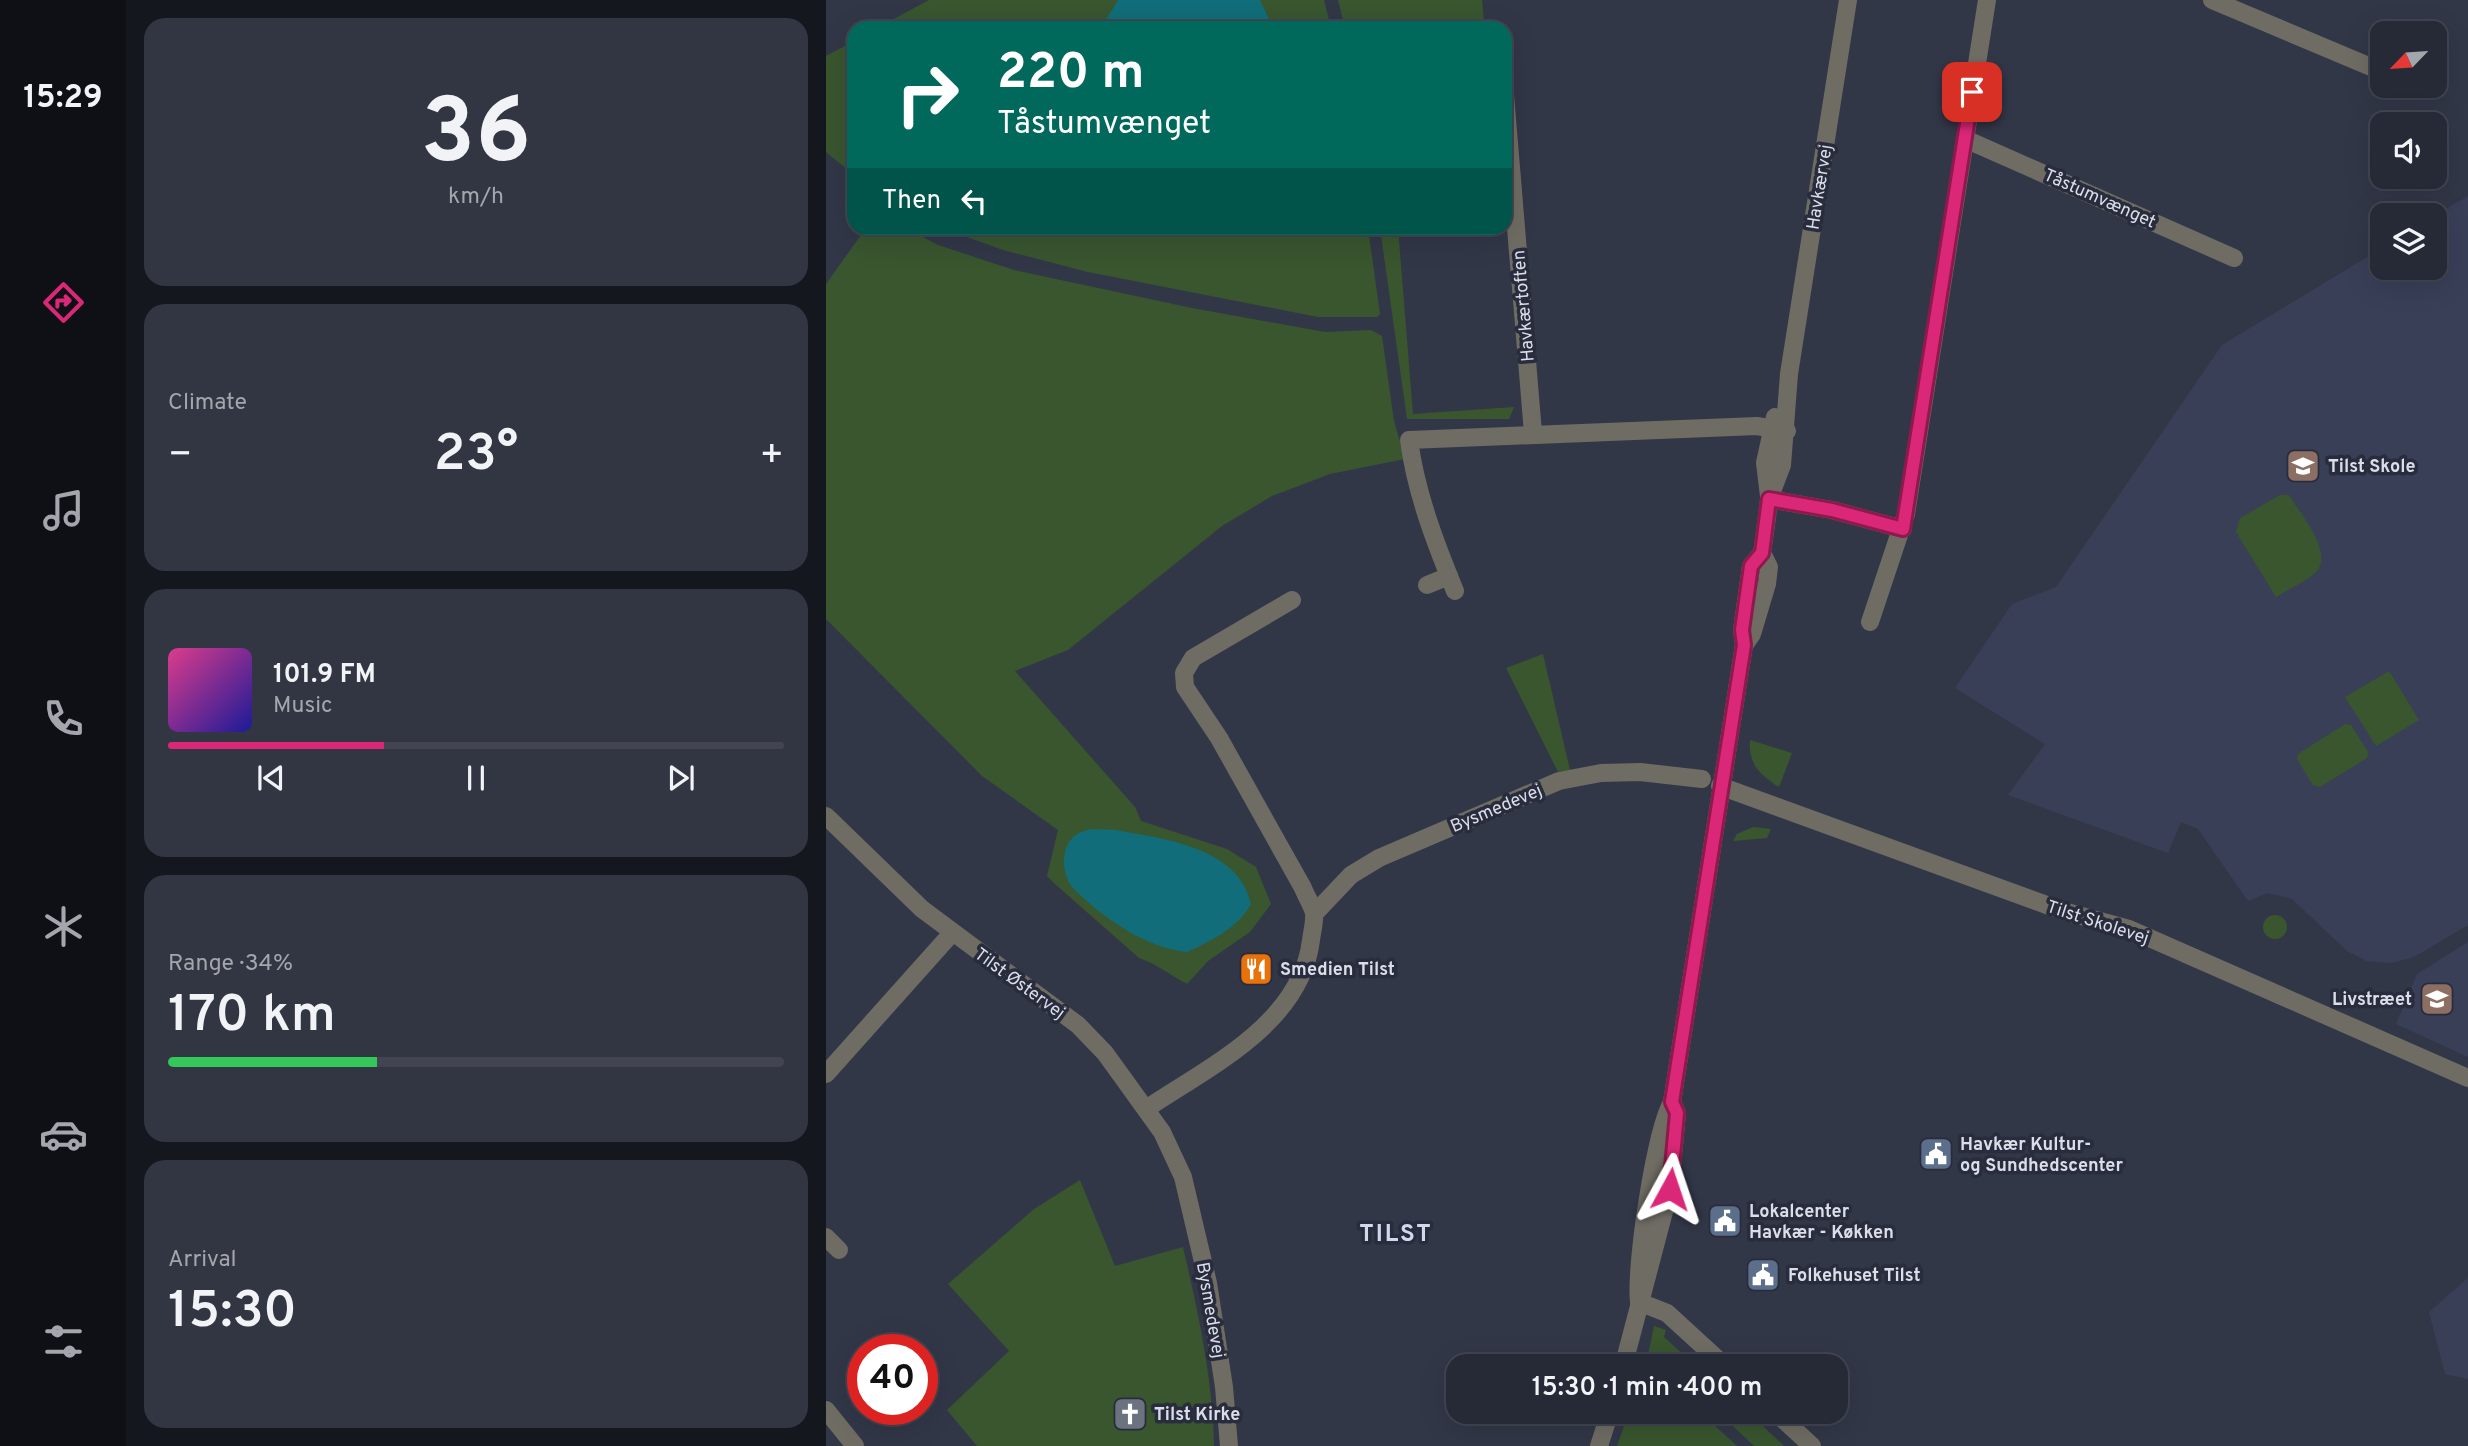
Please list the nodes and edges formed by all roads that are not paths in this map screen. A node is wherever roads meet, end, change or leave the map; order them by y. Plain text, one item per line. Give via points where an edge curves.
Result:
1 (1848, 0) edge
2 (1987, 0) edge
3 (2212, 0) edge
4 (2370, 67) edge
5 (1965, 138) junction
6 (1512, 180) edge
7 (2234, 258) dead end
8 (1779, 429) junction
9 (1533, 433) junction
10 (1769, 499) junction
11 (1903, 529) junction
12 (1427, 585) dead end
13 (1292, 600) dead end
14 (1870, 622) dead end
15 (1702, 779) dead end
16 (1720, 786) junction
17 (826, 816) edge
18 (1314, 914) junction
19 (952, 933) junction
20 (826, 1073) edge
21 (2468, 1078) edge
22 (1146, 1109) junction
23 (1183, 1177) joint
24 (826, 1237) edge
25 (839, 1250) dead end
26 (1639, 1302) junction
27 (1626, 1354) edge
28 (1712, 1354) edge
29 (826, 1410) edge
30 (1606, 1424) edge
31 (1788, 1424) edge
32 (855, 1446) edge
33 (1229, 1446) edge
34 (1600, 1446) edge
35 (1812, 1446) edge

1 - 8 street, Havkærvej
2 - 5 street
3 - 4 street
5 - 7 street, Tåstumvænget
5 - 11 street
6 - 9 street, Havkærtoften
8 - 9 street
8 - 10 street, Havkærvej via 1766,463
9 - 12 street via 1409,440 1433,540 1452,583
10 - 11 street
10 - 16 street, Havkærvej via 1762,553 1751,566 1744,645
11 - 14 street
13 - 18 street via 1193,658 1184,673 1185,687 1219,738
15 - 18 street, Bysmedevej via 1640,772 1559,781 1379,858 1351,875
16 - 21 street, Tilst Skolevej via 2054,908 2129,929
16 - 26 street, Havkærvej via 1672,1102 1651,1187 1637,1283
17 - 19 street, Tilst Østervej
18 - 22 street via 1309,953 1295,988 1268,1022
19 - 20 street
19 - 22 street, Tilst Østervej via 1078,1025
22 - 23 street, Tilst Østervej
23 - 33 street, Bysmedevej via 1208,1283
24 - 25 street
26 - 27 street, Havkærvej
26 - 28 street via 1667,1313
29 - 32 street
30 - 34 street
31 - 35 street

